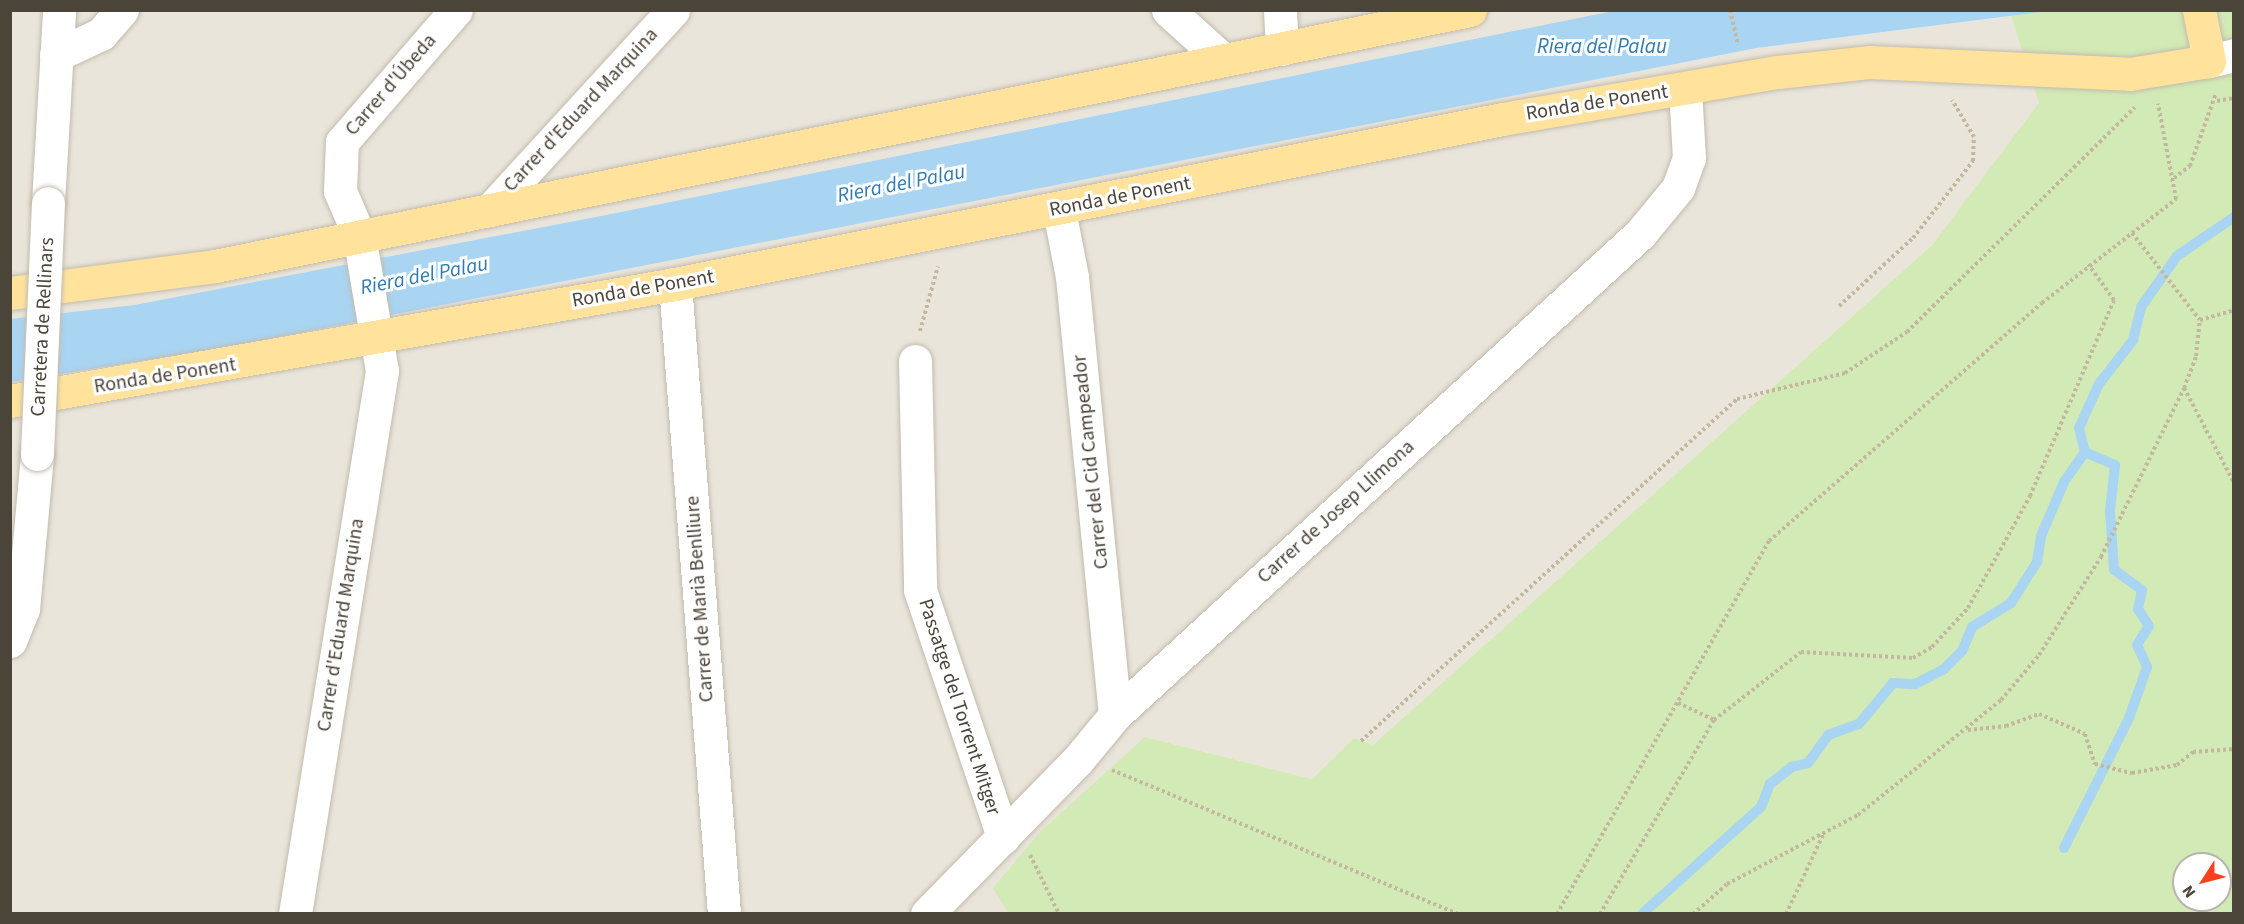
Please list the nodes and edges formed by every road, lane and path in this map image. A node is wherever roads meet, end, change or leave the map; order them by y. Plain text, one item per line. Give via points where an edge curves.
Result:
1 (59, 10) edge
2 (122, 10) edge
3 (456, 10) edge
4 (673, 10) edge
5 (1168, 10) edge
6 (1280, 10) edge
7 (1470, 10) edge
8 (2199, 10) edge
9 (1282, 49) junction
10 (56, 55) junction
11 (1222, 60) junction
12 (1949, 66) junction
13 (2219, 67) edge
14 (2130, 74) junction
15 (1685, 89) junction
16 (2157, 98) dead end
17 (2234, 98) edge
18 (2217, 101) junction
19 (2174, 178) junction
20 (490, 210) junction
21 (1059, 210) junction
22 (948, 232) junction
23 (2132, 233) junction
24 (359, 235) junction
25 (2088, 264) junction
26 (675, 284) junction
27 (10, 293) edge
28 (1839, 306) dead end
29 (2234, 310) edge
30 (2200, 320) junction
31 (379, 336) junction
32 (915, 361) joint
33 (2184, 388) junction
34 (10, 401) edge
35 (2234, 483) edge
36 (10, 641) edge
37 (1678, 703) junction
38 (1115, 715) junction
39 (1714, 720) junction
40 (1967, 730) junction
41 (1361, 741) dead end
42 (2234, 749) edge
43 (1102, 765) dead end
44 (1824, 833) junction
45 (1013, 840) junction
46 (295, 914) edge
47 (724, 914) edge
48 (927, 914) edge
49 (1059, 914) edge
50 (1458, 914) edge
51 (1557, 914) edge
52 (1600, 914) edge
53 (1693, 914) edge
54 (1786, 914) edge

1 - 10 street, Carretera de Rellinars
2 - 10 street via 101,34
3 - 24 street, Carrer d'Úbeda via 342,142 340,191
4 - 20 street, Carrer d'Eduard Marquina
5 - 11 street
6 - 9 street
7 - 9 main road
8 - 13 main road
9 - 11 main road
10 - 36 street, Carretera de Rellinars, bridge via 37,454 23,609
11 - 20 main road
12 - 14 main road, Ronda de Ponent
12 - 15 main road, Ronda de Ponent via 1870,62
12 - 28 path via 1953,106 1974,137 1973,161 1913,237
13 - 14 main road, Ronda de Ponent
13 - 18 path
14 - 41 path via 2136,110 1907,332 1845,373 1737,399
15 - 21 main road, Ronda de Ponent via 1502,119
15 - 38 street, Carrer de Josep Llimona via 1689,158 1678,188 1640,234
16 - 19 path
17 - 18 path
18 - 19 path via 2190,166
19 - 23 path via 2176,199
20 - 24 main road
21 - 22 main road, Ronda de Ponent
21 - 38 street, Carrer del Cid Campeador via 1072,278
22 - 26 main road, Ronda de Ponent
22 - 32 path
23 - 25 path
23 - 30 path
24 - 27 main road via 215,266
24 - 31 street, Carrer d'Úbeda
25 - 37 path via 1768,542
25 - 39 path via 2114,300 2030,496 1968,608 1932,647 1914,658 1801,652
26 - 31 main road, Ronda de Ponent
26 - 47 street, Carrer de Marià Benlliure
29 - 30 path
30 - 33 path via 2196,356
31 - 34 main road, Ronda de Ponent
31 - 46 street, Carrer d'Eduard Marquina via 382,371
32 - 45 street, Passatge del Torrent Mitger via 920,590
33 - 35 path
33 - 40 path via 2074,605 2009,691
37 - 39 path
37 - 51 path
38 - 45 street, Carrer de Josep Llimona
39 - 52 path
40 - 42 path via 2006,726 2039,714 2085,734 2095,764 2132,773 2177,765 2193,752
40 - 44 path via 1925,766
43 - 50 path
44 - 53 path via 1727,884
44 - 54 path
45 - 48 street, Carrer de Josep Llimona
45 - 49 path

